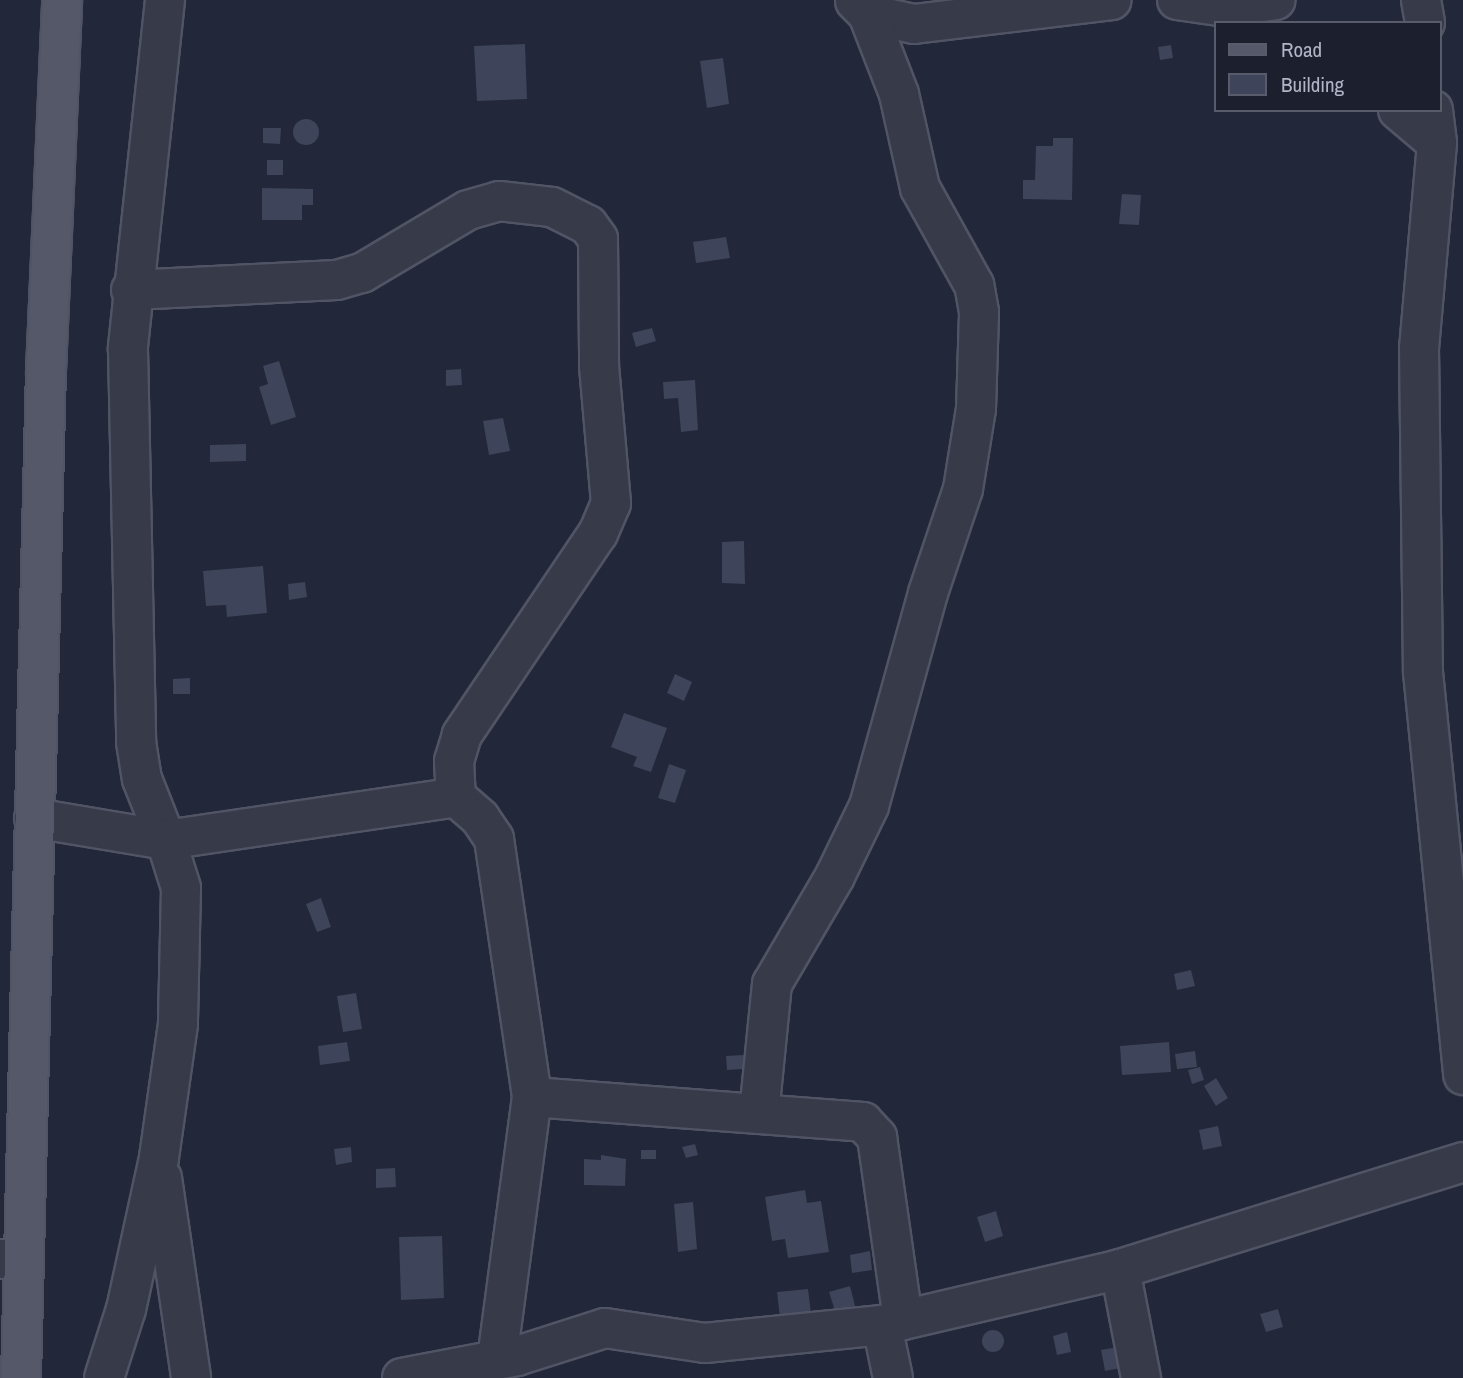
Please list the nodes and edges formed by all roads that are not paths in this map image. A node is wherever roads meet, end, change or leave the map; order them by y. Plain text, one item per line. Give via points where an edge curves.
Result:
1 (62, 0) edge
2 (165, 0) edge
3 (1112, 0) edge
4 (1177, 0) edge
5 (1276, 0) edge
6 (1421, 0) edge
7 (861, 7) edge
8 (1242, 15) edge
9 (1424, 21) edge
10 (1402, 112) edge
11 (1435, 127) edge
12 (131, 290) junction
13 (456, 797) junction
14 (34, 818) junction
15 (166, 840) junction
16 (1463, 1075) edge
17 (532, 1097) junction
18 (759, 1114) junction
19 (159, 1158) junction
20 (1463, 1162) edge
21 (11, 1259) edge
22 (1119, 1269) junction
23 (892, 1323) junction
24 (497, 1358) junction
25 (21, 1378) edge
26 (104, 1378) edge
27 (191, 1378) edge
28 (402, 1378) edge
29 (893, 1378) edge
30 (1141, 1378) edge

1 - 14 main road
2 - 12 street
3 - 7 street via 914,24
4 - 8 street
5 - 8 street
6 - 9 street
7 - 18 street via 899,94 920,188 974,285 979,312 976,408 963,489 928,593 869,806 835,876 772,984
10 - 11 street
11 - 16 street via 1419,348 1423,671
12 - 13 street via 337,280 362,273 468,210 499,201 552,207 588,225 598,239 599,366 611,503 598,533 462,735 454,761
12 - 15 street via 128,349 136,742 142,779
13 - 15 street
13 - 17 street via 480,818 494,839
14 - 15 street
14 - 21 main road
15 - 19 street via 181,888 183,939 178,1024
17 - 18 street
17 - 24 street
18 - 23 street via 863,1122 873,1129
19 - 26 street via 126,1309
19 - 27 street
20 - 22 street
21 - 25 main road
22 - 23 street
22 - 30 street
23 - 24 street via 705,1343 605,1328
23 - 29 street
24 - 28 street

